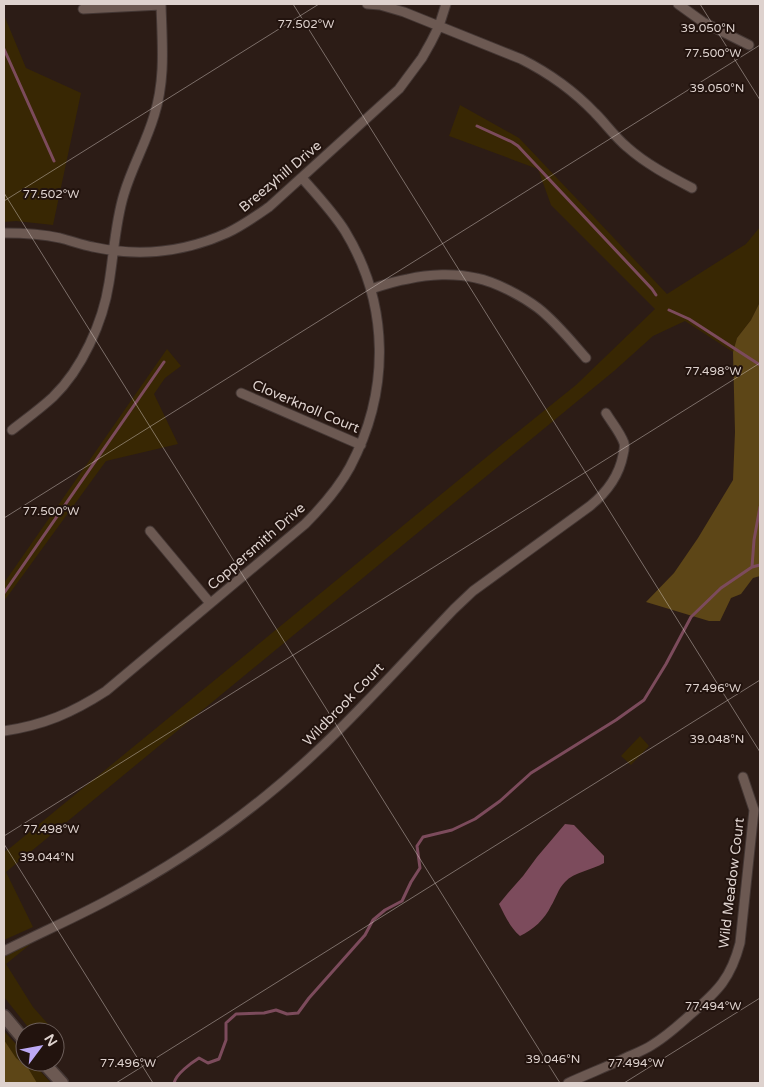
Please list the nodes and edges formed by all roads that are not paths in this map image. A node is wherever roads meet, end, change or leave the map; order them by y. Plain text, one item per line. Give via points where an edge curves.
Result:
1 (161, 4) edge
2 (367, 4) edge
3 (446, 4) edge
4 (678, 4) edge
5 (83, 9) dead end
6 (439, 26) junction
7 (749, 45) dead end
8 (302, 178) junction
9 (692, 188) dead end
10 (4, 233) edge
11 (114, 251) junction
12 (371, 289) junction
13 (586, 358) dead end
14 (241, 393) dead end
15 (606, 413) dead end
16 (12, 430) dead end
17 (361, 445) junction
18 (150, 531) dead end
19 (210, 604) junction
20 (4, 731) edge
21 (743, 777) dead end
22 (4, 951) edge
23 (4, 1016) edge
24 (15, 1029) edge
25 (52, 1072) edge
26 (62, 1083) edge
27 (568, 1083) edge

1 - 5 street
1 - 11 street via 163,61 159,97 150,131 124,193
2 - 6 street via 404,12
3 - 6 street, Breezyhill Drive
4 - 7 street via 703,22
6 - 8 street, Breezyhill Drive via 422,58 399,89
6 - 9 street via 521,59 551,76 584,102 626,147
8 - 11 street, Breezyhill Drive via 249,221 213,239 158,252
8 - 12 street, Coppersmith Drive via 345,231
10 - 11 street, Breezyhill Drive via 44,235
11 - 16 street via 104,306 85,352 53,396
12 - 13 street via 431,275 477,278 506,289 538,308
12 - 17 street, Coppersmith Drive via 380,355 377,394
14 - 17 street, Cloverknoll Court
15 - 22 street, Wildbrook Court via 624,446 616,474 599,499 467,597 302,765 196,848 98,905
17 - 19 street, Coppersmith Drive via 349,469 322,507
18 - 19 street
19 - 20 street, Coppersmith Drive via 86,704 42,723
21 - 27 street, Wild Meadow Court via 754,810 740,943 729,975 709,999 666,1036 638,1053
23 - 24 street
25 - 26 street

